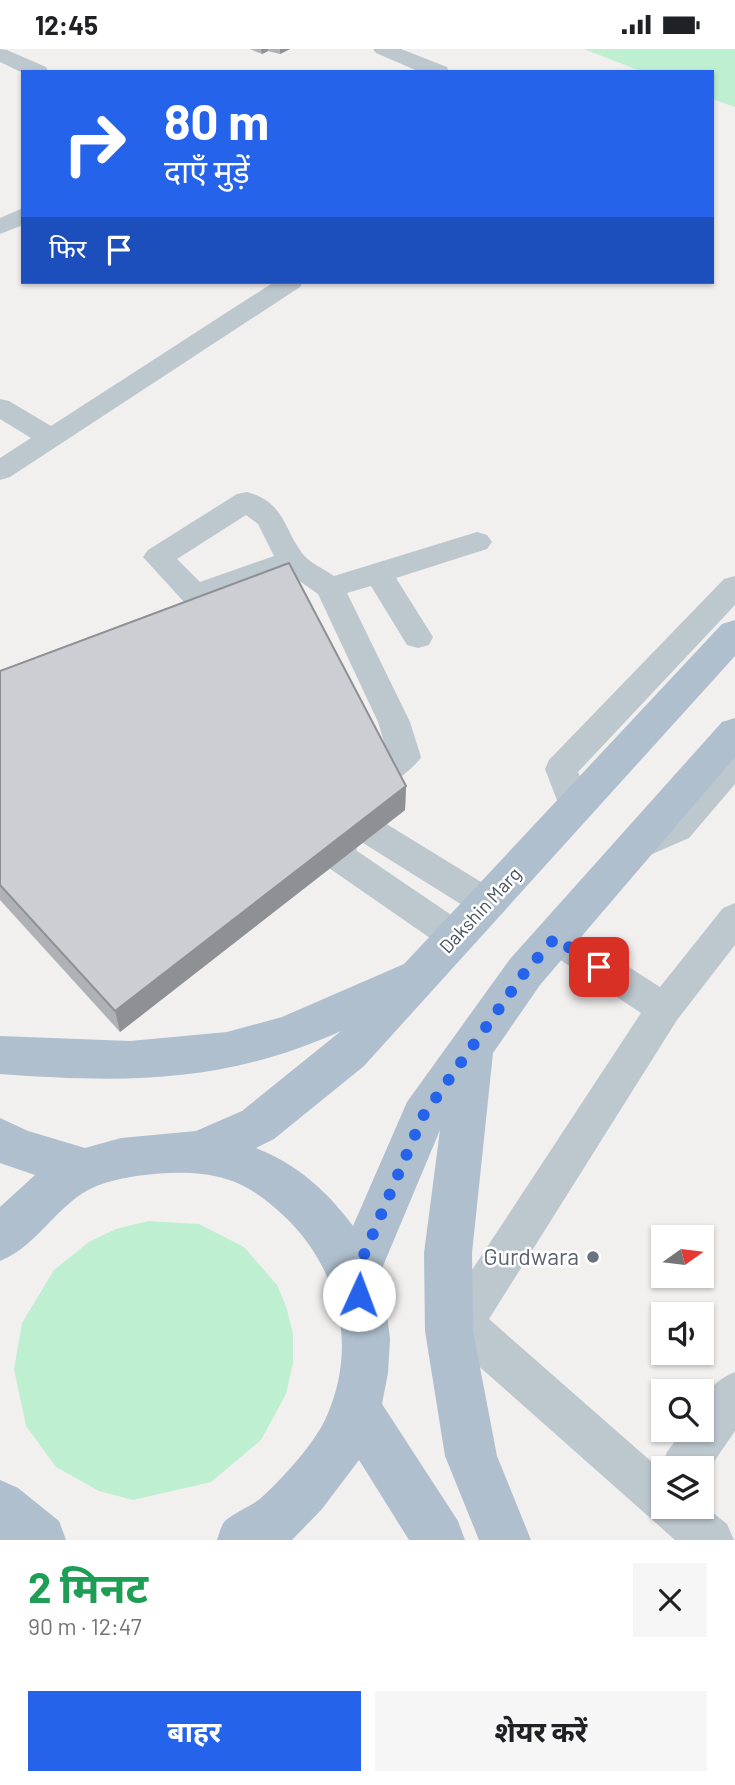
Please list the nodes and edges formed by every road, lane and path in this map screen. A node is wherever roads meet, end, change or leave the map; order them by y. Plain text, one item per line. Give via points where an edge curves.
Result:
1 (383, 49) edge
2 (0, 51) edge
3 (34, 70) edge
4 (434, 70) edge
5 (21, 216) edge
6 (0, 227) edge
7 (288, 284) edge
8 (0, 407) edge
9 (51, 438) junction
10 (0, 471) edge
11 (477, 542) dead end
12 (291, 561) edge
13 (378, 573) junction
14 (735, 586) edge
15 (330, 588) junction
16 (735, 633) edge
17 (418, 637) dead end
18 (735, 732) edge
19 (735, 761) edge
20 (575, 807) junction
21 (338, 833) junction
22 (634, 848) junction
23 (487, 903) junction
24 (735, 918) edge
25 (456, 937) junction
26 (555, 938) junction
27 (421, 974) junction
28 (664, 1009) junction
29 (472, 1047) junction
30 (0, 1055) edge
31 (0, 1139) edge
32 (198, 1152) junction
33 (86, 1169) junction
34 (0, 1239) edge
35 (355, 1276) junction
36 (735, 1394) edge
37 (355, 1408) junction
38 (694, 1456) edge
39 (651, 1481) edge
40 (0, 1506) edge
41 (691, 1519) edge
42 (40, 1540) edge
43 (243, 1540) edge
44 (439, 1540) edge
45 (505, 1540) edge
46 (711, 1540) edge

1 - 4 street
2 - 3 street
5 - 6 street
7 - 9 street
8 - 9 street
9 - 10 street
11 - 13 street
12 - 15 street
13 - 15 street
13 - 17 street
14 - 20 street via 561,769
15 - 21 street via 394,722 405,757 318,814
16 - 20 main road, Dakshin Marg
18 - 22 main road
19 - 22 street via 677,829
20 - 23 main road, Dakshin Marg
21 - 23 street via 368,829
21 - 25 street via 341,858
22 - 26 main road
23 - 25 main road, Dakshin Marg
24 - 28 street
25 - 27 main road, Dakshin Marg
26 - 28 street
26 - 29 main road
27 - 30 main road via 260,1043 169,1061
27 - 32 main road, Dakshin Marg via 349,1053 258,1125
28 - 39 street via 462,1323
29 - 35 main road via 423,1116
29 - 45 main road via 448,1253 449,1331 471,1456
31 - 33 main road via 17,1149
32 - 33 main road via 112,1159
32 - 35 main road via 270,1175 313,1208 342,1247
33 - 34 main road via 48,1190
35 - 37 main road via 364,1315 365,1351
36 - 38 street
37 - 43 main road via 341,1442 294,1504
37 - 44 main road
40 - 42 main road
41 - 46 street

